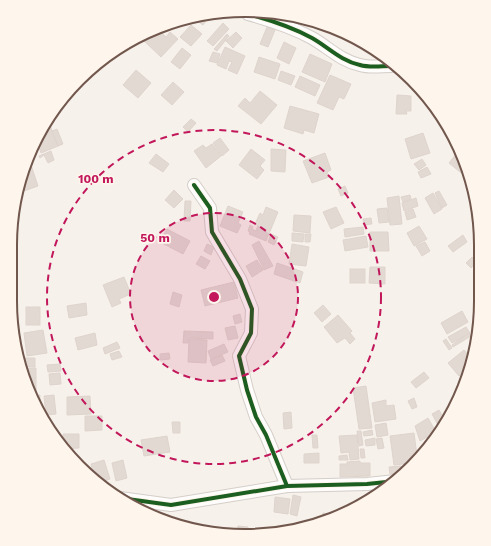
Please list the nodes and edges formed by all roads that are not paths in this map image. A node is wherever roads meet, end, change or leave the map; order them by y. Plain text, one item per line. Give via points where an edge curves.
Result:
1 (260, 17) edge
2 (387, 66) edge
3 (194, 185) dead end
4 (385, 482) edge
5 (287, 486) junction
6 (135, 500) edge

1 - 2 street via 313,38 344,59 361,66
3 - 5 street via 210,208 212,232 240,279 252,309 251,333 239,356 256,417
4 - 5 street
5 - 6 street via 171,505

